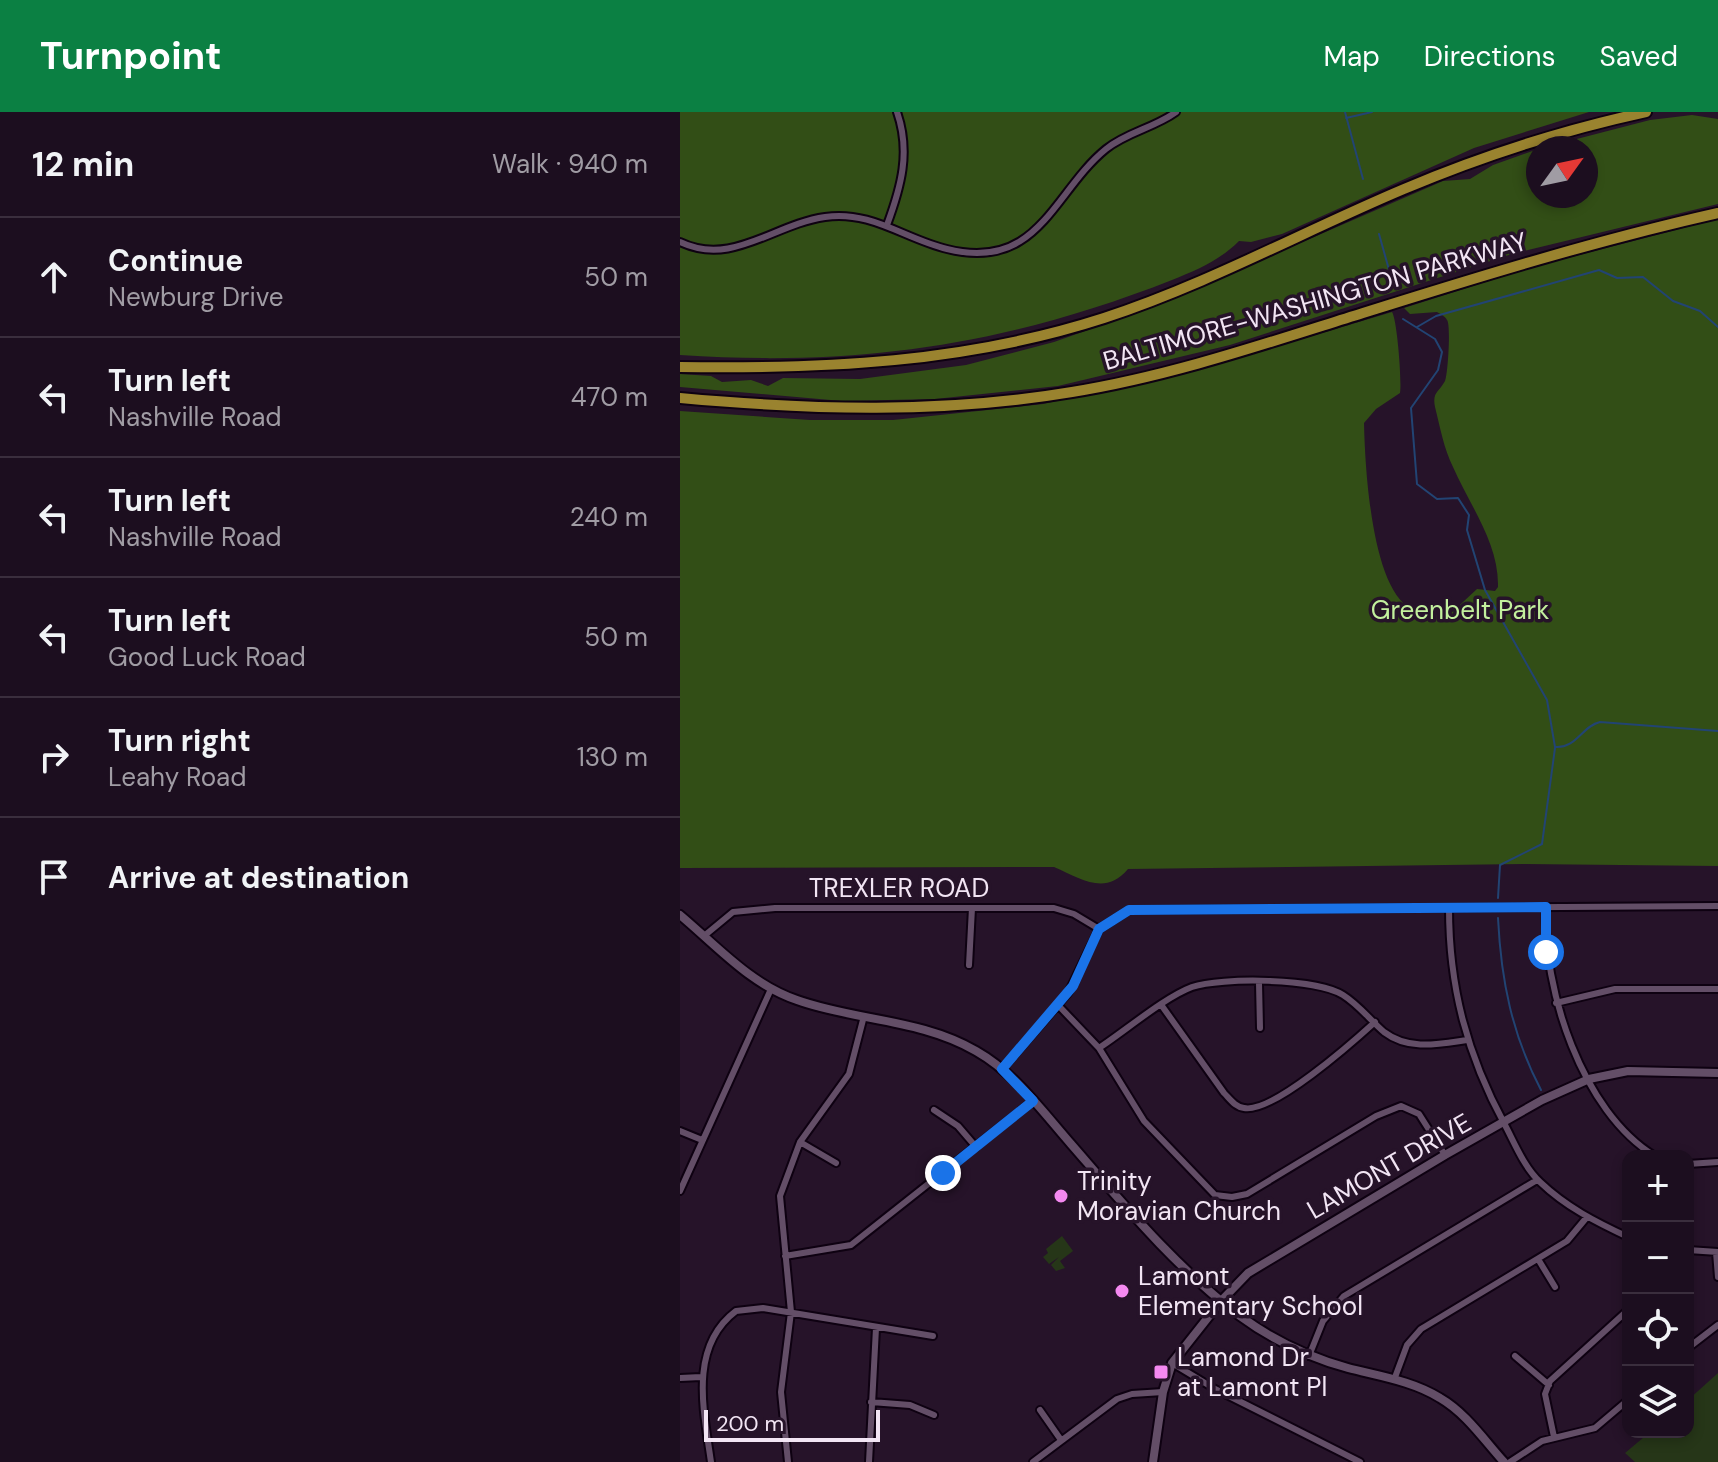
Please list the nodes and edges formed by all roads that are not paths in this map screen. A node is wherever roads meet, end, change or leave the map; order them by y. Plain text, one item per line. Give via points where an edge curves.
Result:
1 (897, 112) edge
2 (1176, 112) edge
3 (1646, 112) edge
4 (1718, 213) edge
5 (887, 225) junction
6 (680, 242) edge
7 (680, 367) edge
8 (680, 398) edge
9 (1718, 906) edge
10 (1546, 907) junction
11 (972, 908) junction
12 (1449, 908) junction
13 (680, 915) edge
14 (1099, 929) junction
15 (704, 936) junction
16 (969, 965) dead end
17 (1259, 983) junction
18 (771, 989) junction
19 (1718, 989) edge
20 (1556, 1003) junction
21 (1058, 1005) junction
22 (1162, 1006) junction
23 (864, 1016) junction
24 (1375, 1022) junction
25 (1260, 1028) dead end
26 (1467, 1040) junction
27 (1099, 1048) junction
28 (1002, 1069) junction
29 (1718, 1073) edge
30 (1589, 1079) junction
31 (1033, 1101) junction
32 (934, 1110) dead end
33 (1503, 1122) junction
34 (680, 1131) edge
35 (702, 1140) junction
36 (800, 1142) junction
37 (976, 1147) junction
38 (1647, 1150) edge
39 (1445, 1155) junction
40 (1718, 1162) edge
41 (836, 1163) dead end
42 (1694, 1164) edge
43 (1537, 1180) junction
44 (680, 1191) edge
45 (1587, 1217) junction
46 (1622, 1234) edge
47 (1694, 1250) edge
48 (1717, 1252) edge
49 (785, 1256) junction
50 (1538, 1259) junction
51 (1718, 1277) edge
52 (1555, 1287) dead end
53 (1221, 1301) junction
54 (791, 1312) junction
55 (1622, 1315) edge
56 (1718, 1325) edge
57 (876, 1328) junction
58 (933, 1336) dead end
59 (1694, 1343) edge
60 (1309, 1356) junction
61 (1515, 1356) dead end
62 (1172, 1363) junction
63 (701, 1377) junction
64 (680, 1378) edge
65 (1394, 1380) junction
66 (1549, 1385) junction
67 (1163, 1392) junction
68 (871, 1402) junction
69 (1622, 1405) edge
70 (1040, 1410) dead end
71 (934, 1415) dead end
72 (1554, 1437) junction
73 (1061, 1440) junction
74 (711, 1462) edge
75 (788, 1462) edge
76 (869, 1462) edge
77 (1033, 1462) edge
78 (1153, 1462) edge
79 (1360, 1462) edge
80 (1504, 1462) edge
81 (1510, 1462) edge

1 - 5 street via 904,162
2 - 5 street via 1110,146 1087,165 1051,218 1012,245 983,252 951,250
3 - 7 highway, BALTIMORE-WASHINGTON PARKWAY via 1440,174 1185,287 1056,332 967,352 876,364
4 - 8 highway, BALTIMORE-WASHINGTON PARKWAY via 1536,259 1194,365 1073,392 978,405 881,410
5 - 6 street via 827,216 720,251
9 - 10 street
10 - 12 street
10 - 20 street via 1546,952
11 - 14 street, TREXLER ROAD via 1054,908
11 - 15 street, TREXLER ROAD via 740,910 721,918
11 - 16 street
12 - 14 street via 1139,908
12 - 26 street via 1453,979
13 - 15 main road
14 - 21 street via 1081,972
15 - 18 main road
17 - 22 street via 1203,984
17 - 24 street via 1308,982 1333,989
17 - 25 street
18 - 23 main road
18 - 35 street
19 - 20 street via 1626,988
20 - 30 street
21 - 27 street
21 - 28 street
22 - 24 street via 1224,1093 1247,1109 1266,1104 1330,1062
22 - 27 street
23 - 28 main road via 947,1037
23 - 36 street via 846,1081
24 - 26 street via 1396,1039 1413,1044
26 - 33 street
27 - 39 street via 1144,1121 1201,1184 1222,1197 1256,1190 1401,1106 1419,1114
28 - 31 main road
29 - 30 main road, LAMONT DRIVE via 1628,1071
30 - 33 main road, LAMONT DRIVE
30 - 38 street via 1625,1134
31 - 37 street
31 - 53 main road via 1167,1252
32 - 37 street
33 - 39 main road, LAMONT DRIVE
33 - 43 street
34 - 35 street
35 - 44 street
36 - 41 street
36 - 49 street via 780,1196
37 - 49 street via 851,1245
39 - 53 main road, LAMONT DRIVE via 1248,1273
40 - 42 street
43 - 45 street
43 - 60 street via 1344,1296 1327,1314
45 - 46 street
45 - 50 street via 1567,1241
47 - 48 street
48 - 51 street
49 - 54 street
50 - 52 street
50 - 65 street via 1421,1329 1407,1345
53 - 60 main road via 1273,1339
53 - 62 main road, LAMONT DRIVE
54 - 57 street
54 - 63 street via 753,1307 733,1313
54 - 75 street via 781,1392
55 - 66 street
56 - 59 street
57 - 58 street
57 - 68 street
60 - 65 main road
61 - 66 street
62 - 67 main road, LAMONT DRIVE
62 - 79 street
63 - 64 street
63 - 74 street
65 - 80 main road via 1447,1402
66 - 72 street via 1546,1401
67 - 73 street via 1117,1399
67 - 78 main road, LAMONT DRIVE
68 - 71 street via 910,1405
68 - 76 street
69 - 72 street via 1595,1428
70 - 73 street
72 - 81 street
73 - 77 street

